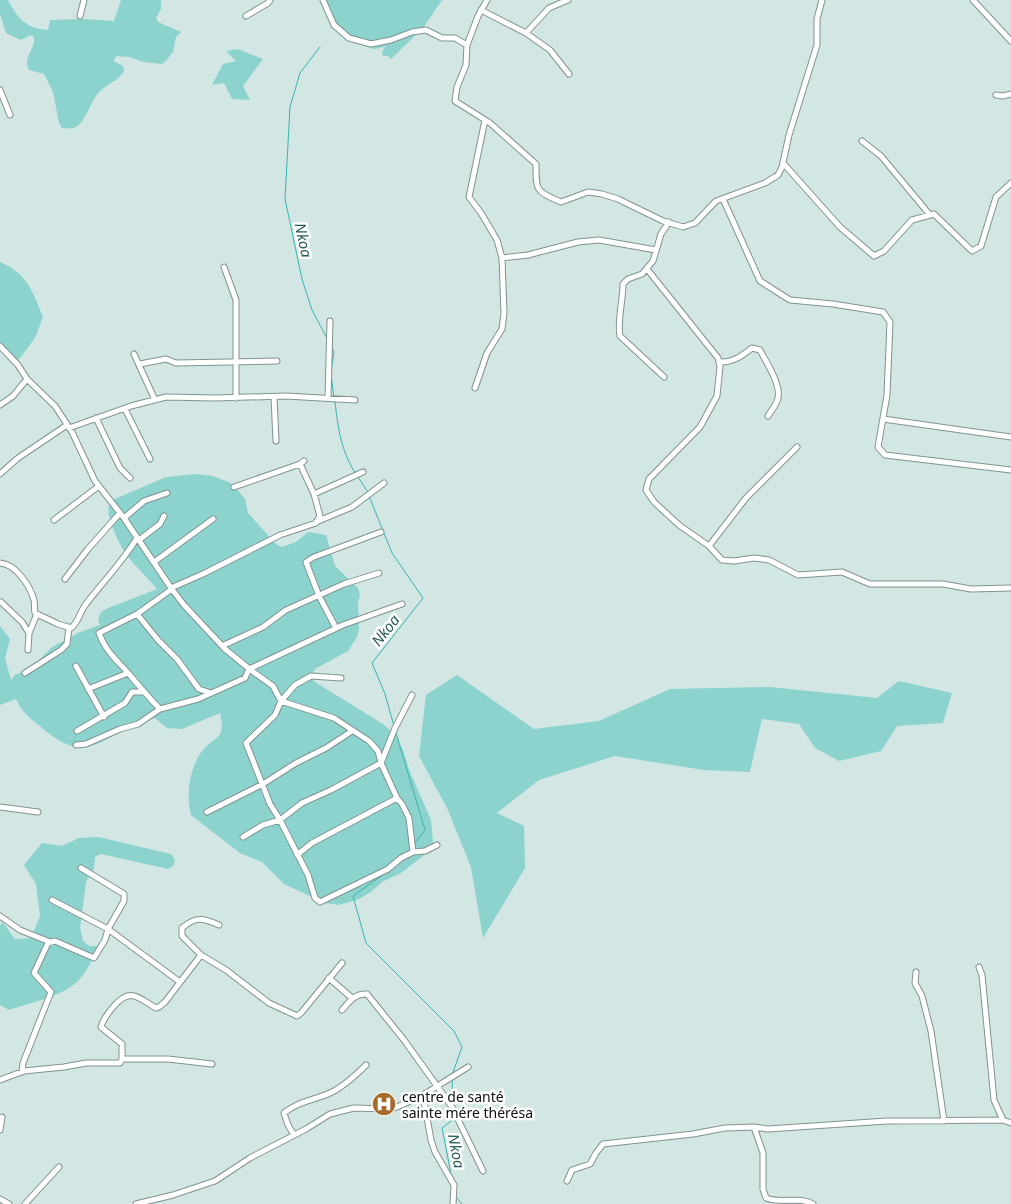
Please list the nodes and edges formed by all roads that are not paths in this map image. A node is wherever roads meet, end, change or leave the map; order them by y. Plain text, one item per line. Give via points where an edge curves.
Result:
1 (84, 0) edge
2 (270, 0) edge
3 (323, 0) edge
4 (487, 0) edge
5 (568, 0) edge
6 (822, 0) edge
7 (973, 0) edge
8 (481, 10) junction
9 (80, 16) dead end
10 (246, 16) dead end
11 (526, 33) junction
12 (1011, 41) edge
13 (466, 45) junction
14 (569, 74) dead end
15 (0, 90) edge
16 (1011, 94) edge
17 (996, 95) dead end
18 (10, 115) dead end
19 (485, 120) junction
20 (862, 141) dead end
21 (783, 163) junction
22 (1011, 183) edge
23 (722, 199) junction
24 (930, 215) junction
25 (669, 222) junction
26 (656, 250) junction
27 (502, 258) junction
28 (224, 267) dead end
29 (646, 269) junction
30 (330, 320) dead end
31 (0, 346) edge
32 (134, 354) dead end
33 (277, 361) dead end
34 (236, 362) junction
35 (719, 362) junction
36 (140, 364) junction
37 (664, 377) dead end
38 (27, 379) junction
39 (475, 388) dead end
40 (274, 397) junction
41 (236, 398) junction
42 (328, 398) junction
43 (155, 400) junction
44 (355, 400) dead end
45 (0, 406) edge
46 (125, 409) junction
47 (768, 416) dead end
48 (96, 418) junction
49 (883, 419) junction
50 (68, 426) junction
51 (1011, 437) edge
52 (276, 441) dead end
53 (798, 447) dead end
54 (150, 459) dead end
55 (1011, 470) edge
56 (363, 472) dead end
57 (0, 474) edge
58 (130, 478) dead end
59 (384, 483) dead end
60 (99, 486) junction
61 (234, 487) dead end
62 (167, 493) dead end
63 (314, 494) junction
64 (122, 515) junction
65 (164, 516) dead end
66 (213, 519) dead end
67 (54, 520) dead end
68 (316, 523) junction
69 (381, 532) dead end
70 (138, 539) junction
71 (710, 546) junction
72 (0, 556) edge
73 (154, 562) junction
74 (3, 563) edge
75 (379, 573) dead end
76 (65, 579) dead end
77 (1011, 588) edge
78 (171, 589) junction
79 (320, 596) junction
80 (1, 602) edge
81 (402, 604) dead end
82 (37, 614) junction
83 (136, 614) junction
84 (69, 627) junction
85 (336, 628) junction
86 (29, 633) junction
87 (222, 646) junction
88 (28, 650) dead end
89 (76, 666) dead end
90 (249, 669) junction
91 (25, 673) dead end
92 (128, 673) junction
93 (341, 678) dead end
94 (88, 689) junction
95 (142, 692) junction
96 (212, 693) junction
97 (412, 695) dead end
98 (280, 701) junction
99 (160, 710) junction
100 (104, 717) junction
101 (352, 731) junction
102 (77, 732) dead end
103 (76, 745) dead end
104 (381, 763) junction
105 (263, 784) junction
106 (397, 798) junction
107 (0, 807) edge
108 (38, 812) dead end
109 (207, 812) dead end
110 (280, 820) junction
111 (243, 837) dead end
112 (438, 845) dead end
113 (413, 852) junction
114 (297, 855) junction
115 (82, 868) dead end
116 (52, 900) dead end
117 (0, 916) edge
118 (219, 926) dead end
119 (108, 929) junction
120 (50, 942) junction
121 (201, 956) junction
122 (342, 963) dead end
123 (979, 967) dead end
124 (916, 972) dead end
125 (329, 978) junction
126 (180, 982) junction
127 (352, 998) junction
128 (342, 1010) dead end
129 (122, 1059) junction
130 (212, 1064) dead end
131 (366, 1065) dead end
132 (468, 1067) dead end
133 (22, 1072) junction
134 (0, 1080) edge
135 (437, 1085) junction
136 (423, 1095) junction
137 (2, 1117) dead end
138 (1003, 1120) junction
139 (944, 1121) junction
140 (1011, 1123) edge
141 (754, 1127) junction
142 (0, 1130) edge
143 (294, 1135) junction
144 (59, 1167) dead end
145 (483, 1171) dead end
146 (567, 1181) dead end
147 (0, 1199) edge
148 (9, 1204) edge
149 (25, 1204) edge
150 (136, 1204) edge
151 (452, 1204) edge
152 (813, 1204) edge

1 - 9 street
2 - 10 street
3 - 13 street via 334,25 349,38 371,44 426,30 442,38 455,38
4 - 8 street
5 - 11 street via 549,8
6 - 21 street via 816,19 817,45
7 - 12 street
8 - 11 street
8 - 13 street
11 - 14 street via 550,50
13 - 19 street via 466,65 455,101
15 - 18 street
16 - 17 street
19 - 25 street via 536,164 536,185 541,193 561,202 588,192 602,194
19 - 27 street via 469,197 497,240
20 - 24 street via 881,156
21 - 23 street via 778,175 765,183
21 - 24 street via 840,227 874,256 884,252 912,220
22 - 24 street via 996,197 981,246 972,250 934,214
23 - 25 street via 695,223 684,227
23 - 49 street via 760,281 790,300 883,312 890,322
25 - 26 street
26 - 27 street via 599,240
26 - 29 street
27 - 39 street via 502,330 487,353
28 - 34 street via 236,300
29 - 35 street
29 - 37 street via 623,284 618,327 620,336
30 - 42 street
31 - 38 street
32 - 36 street
33 - 34 street
34 - 36 street via 176,363 166,359
34 - 41 street
35 - 47 street via 727,363 752,348 760,350 778,388 778,399
35 - 71 street via 717,396 700,428 649,479 646,490 679,525
36 - 43 street
38 - 45 street
38 - 50 street via 54,406
40 - 41 street
40 - 42 street
40 - 52 street
41 - 43 street via 166,397
42 - 44 street
43 - 46 street
46 - 48 street
46 - 54 street
48 - 50 street
48 - 58 street via 120,468
49 - 51 street
49 - 55 street via 878,447 884,455
50 - 57 street via 18,458
50 - 60 street
53 - 71 street via 746,498
56 - 63 street
59 - 68 street via 352,507
60 - 64 street
60 - 67 street
61 - 63 street via 302,463
62 - 64 street via 144,501
63 - 68 street via 320,516
64 - 70 street
64 - 76 street via 88,549
65 - 70 street via 160,524
66 - 73 street
68 - 78 street via 280,535
69 - 79 street via 306,562
70 - 73 street
70 - 84 street via 84,606 74,626
71 - 77 street via 722,560 769,560 798,575 842,572 870,584
72 - 74 street
73 - 78 street
74 - 82 street via 15,570 25,582
75 - 79 street
78 - 83 street
78 - 87 street
79 - 85 street
79 - 87 street via 286,610 263,627
80 - 86 street
81 - 85 street
82 - 84 street
82 - 86 street
83 - 92 street via 99,633 104,646
83 - 96 street via 200,689
84 - 91 street via 67,644
85 - 90 street
86 - 88 street
87 - 90 street
89 - 94 street
90 - 96 street via 244,678
90 - 98 street via 273,686
92 - 94 street
92 - 95 street
93 - 98 street via 311,676 295,685
94 - 100 street
95 - 99 street
95 - 100 street via 132,692 124,703
96 - 99 street
97 - 104 street
98 - 101 street via 334,718
98 - 105 street via 276,715 246,743
99 - 103 street via 138,724
100 - 102 street
101 - 104 street via 369,741 378,751
101 - 105 street
104 - 106 street
104 - 110 street via 302,803
105 - 109 street
105 - 110 street
106 - 113 street via 409,818
106 - 114 street via 312,843
107 - 108 street
110 - 111 street via 263,825
110 - 114 street
112 - 113 street
113 - 114 street via 388,869 320,902 315,898
115 - 119 street via 124,894 124,901
116 - 119 street
117 - 120 street via 20,930
118 - 121 street via 198,918 182,928 182,936
119 - 120 street via 94,958 55,941
119 - 126 street
120 - 133 street via 34,973 52,992
121 - 125 street via 226,970 269,1003 297,1016
121 - 126 street
122 - 125 street
123 - 138 street via 994,1100
124 - 139 street via 915,983 922,996 931,1031
125 - 127 street
126 - 129 street via 159,1007 129,994 119,999 102,1021 101,1027 122,1044
127 - 128 street
127 - 135 street via 367,994
129 - 130 street via 168,1059
129 - 133 street via 120,1063 86,1063
131 - 143 street via 332,1092 291,1107 284,1113
132 - 135 street
133 - 134 street
135 - 136 street
135 - 145 street via 452,1107
136 - 143 street via 397,1107 343,1110 330,1114
136 - 151 street via 434,1152 454,1185
137 - 142 street
138 - 139 street
138 - 140 street
139 - 141 street
141 - 146 street via 603,1144 590,1164 572,1170
141 - 152 street via 762,1153 766,1198 774,1202 798,1200
143 - 150 street via 215,1181
144 - 149 street
147 - 148 street

